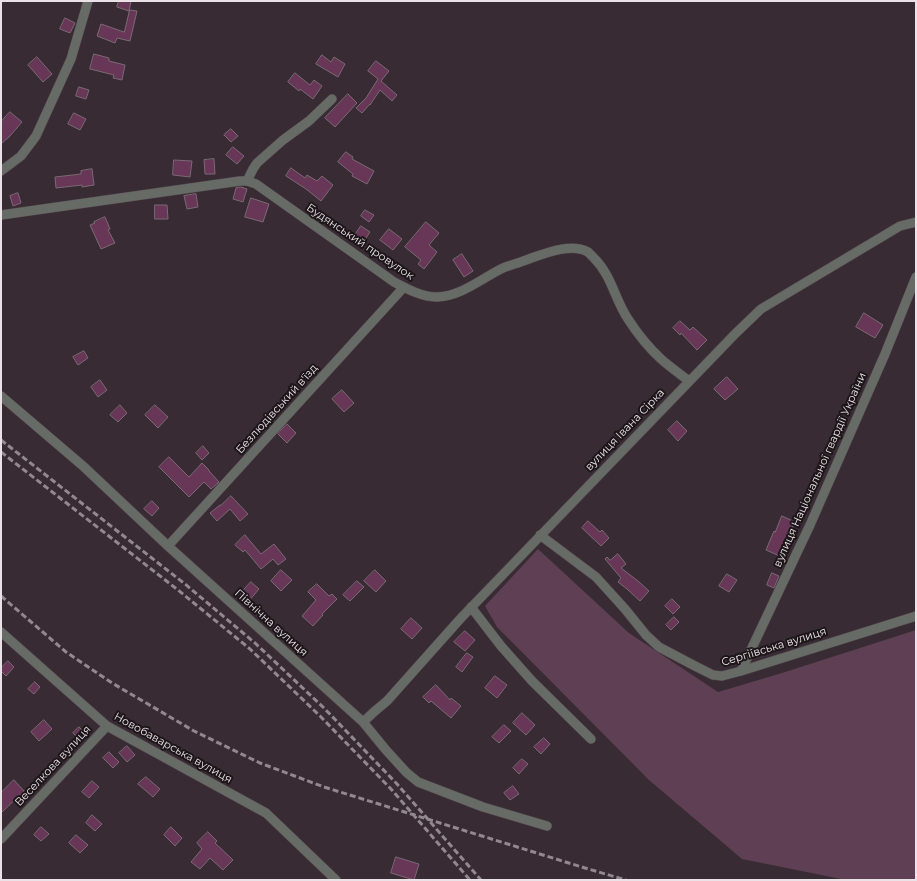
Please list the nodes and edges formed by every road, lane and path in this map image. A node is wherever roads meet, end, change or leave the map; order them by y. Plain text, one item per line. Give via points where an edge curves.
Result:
1 (88, 1) edge
2 (332, 99) dead end
3 (1, 171) edge
4 (247, 181) junction
5 (1, 215) edge
6 (916, 222) edge
7 (916, 276) edge
8 (404, 288) junction
9 (689, 381) junction
10 (1, 396) edge
11 (540, 535) junction
12 (168, 546) junction
13 (471, 607) junction
14 (916, 616) edge
15 (1, 632) edge
16 (741, 671) junction
17 (363, 722) junction
18 (107, 726) junction
19 (591, 738) dead end
20 (547, 826) dead end
21 (1, 839) edge
22 (336, 880) edge

1 - 3 street via 71,59 36,136 21,156
2 - 4 street via 257,163
4 - 5 street
4 - 8 street, Будянський провулок via 256,184
6 - 9 street, вулиця Івана Сірка via 900,226 761,309
7 - 16 street, вулиця Національної гвардії України via 885,354 810,525
8 - 9 street, Будянський провулок via 436,297 451,295 504,268 551,251 580,249 588,252 603,268 626,317 640,337 661,359
8 - 12 street, Безлюдівський в'їзд
9 - 11 street, вулиця Івана Сірка
10 - 12 street, Північна вулиця via 83,466
11 - 13 street, вулиця Івана Сірка
11 - 16 street, Сергіївська вулиця via 596,577 659,647 713,675 722,676
12 - 17 street, Північна вулиця
13 - 17 street, вулиця Івана Сірка via 387,701
13 - 19 street via 500,646 532,681
14 - 16 street, Сергіївська вулиця
15 - 18 street, Новобаварська вулиця
17 - 20 street, Північна вулиця via 406,772 418,782 483,807
18 - 21 street, Веселкова вулиця
18 - 22 street, Новобаварська вулиця via 266,813

